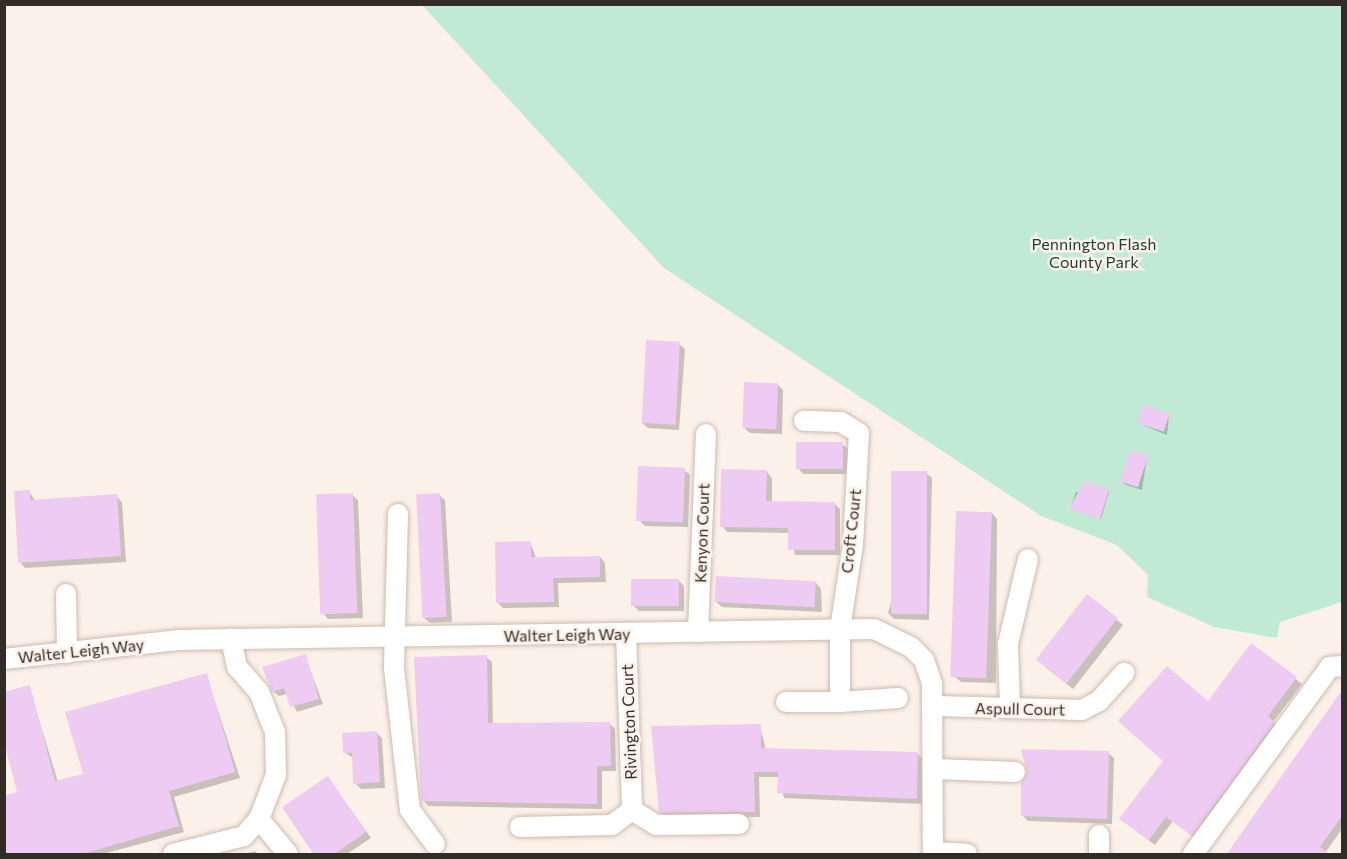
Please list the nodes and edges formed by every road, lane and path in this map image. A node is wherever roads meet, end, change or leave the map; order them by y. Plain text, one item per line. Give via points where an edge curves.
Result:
1 (804, 421) dead end
2 (706, 434) dead end
3 (398, 514) dead end
4 (1028, 559) dead end
5 (66, 594) dead end
6 (840, 629) junction
7 (698, 632) junction
8 (626, 634) junction
9 (391, 638) junction
10 (231, 639) junction
11 (68, 652) junction
12 (4, 659) edge
13 (1342, 666) edge
14 (1124, 673) dead end
15 (898, 698) dead end
16 (786, 702) dead end
17 (840, 702) junction
18 (937, 706) junction
19 (1010, 708) junction
20 (935, 769) junction
21 (1015, 772) dead end
22 (632, 810) junction
23 (259, 819) junction
24 (738, 824) dead end
25 (520, 827) dead end
26 (435, 844) dead end
27 (933, 853) edge
28 (173, 855) edge
29 (288, 855) edge
30 (967, 855) edge
31 (1193, 855) edge

1 - 6 street, Croft Court via 841,422 859,433 853,543
2 - 7 street, Kenyon Court
3 - 9 street
4 - 19 street via 1008,644
5 - 11 street
6 - 7 street, Walter Leigh Way
6 - 17 street, Croft Court
6 - 18 street, Walter Leigh Way via 874,629 911,647 924,660
7 - 8 street, Walter Leigh Way
8 - 9 street, Walter Leigh Way
8 - 22 street, Rivington Court
9 - 10 street, Walter Leigh Way
9 - 26 street via 410,810
10 - 11 street, Walter Leigh Way
10 - 23 street via 237,667 259,692 275,732 276,775
11 - 12 street, Walter Leigh Way
13 - 31 street via 1330,667
14 - 19 street, Aspull Court via 1099,701 1082,710
15 - 17 street
16 - 17 street
18 - 19 street, Aspull Court
18 - 20 street, Walter Leigh Way
20 - 21 street
20 - 27 street, Walter Leigh Way
22 - 24 street via 656,825
22 - 25 street via 612,825
23 - 28 street via 244,837
23 - 29 street
27 - 30 street

